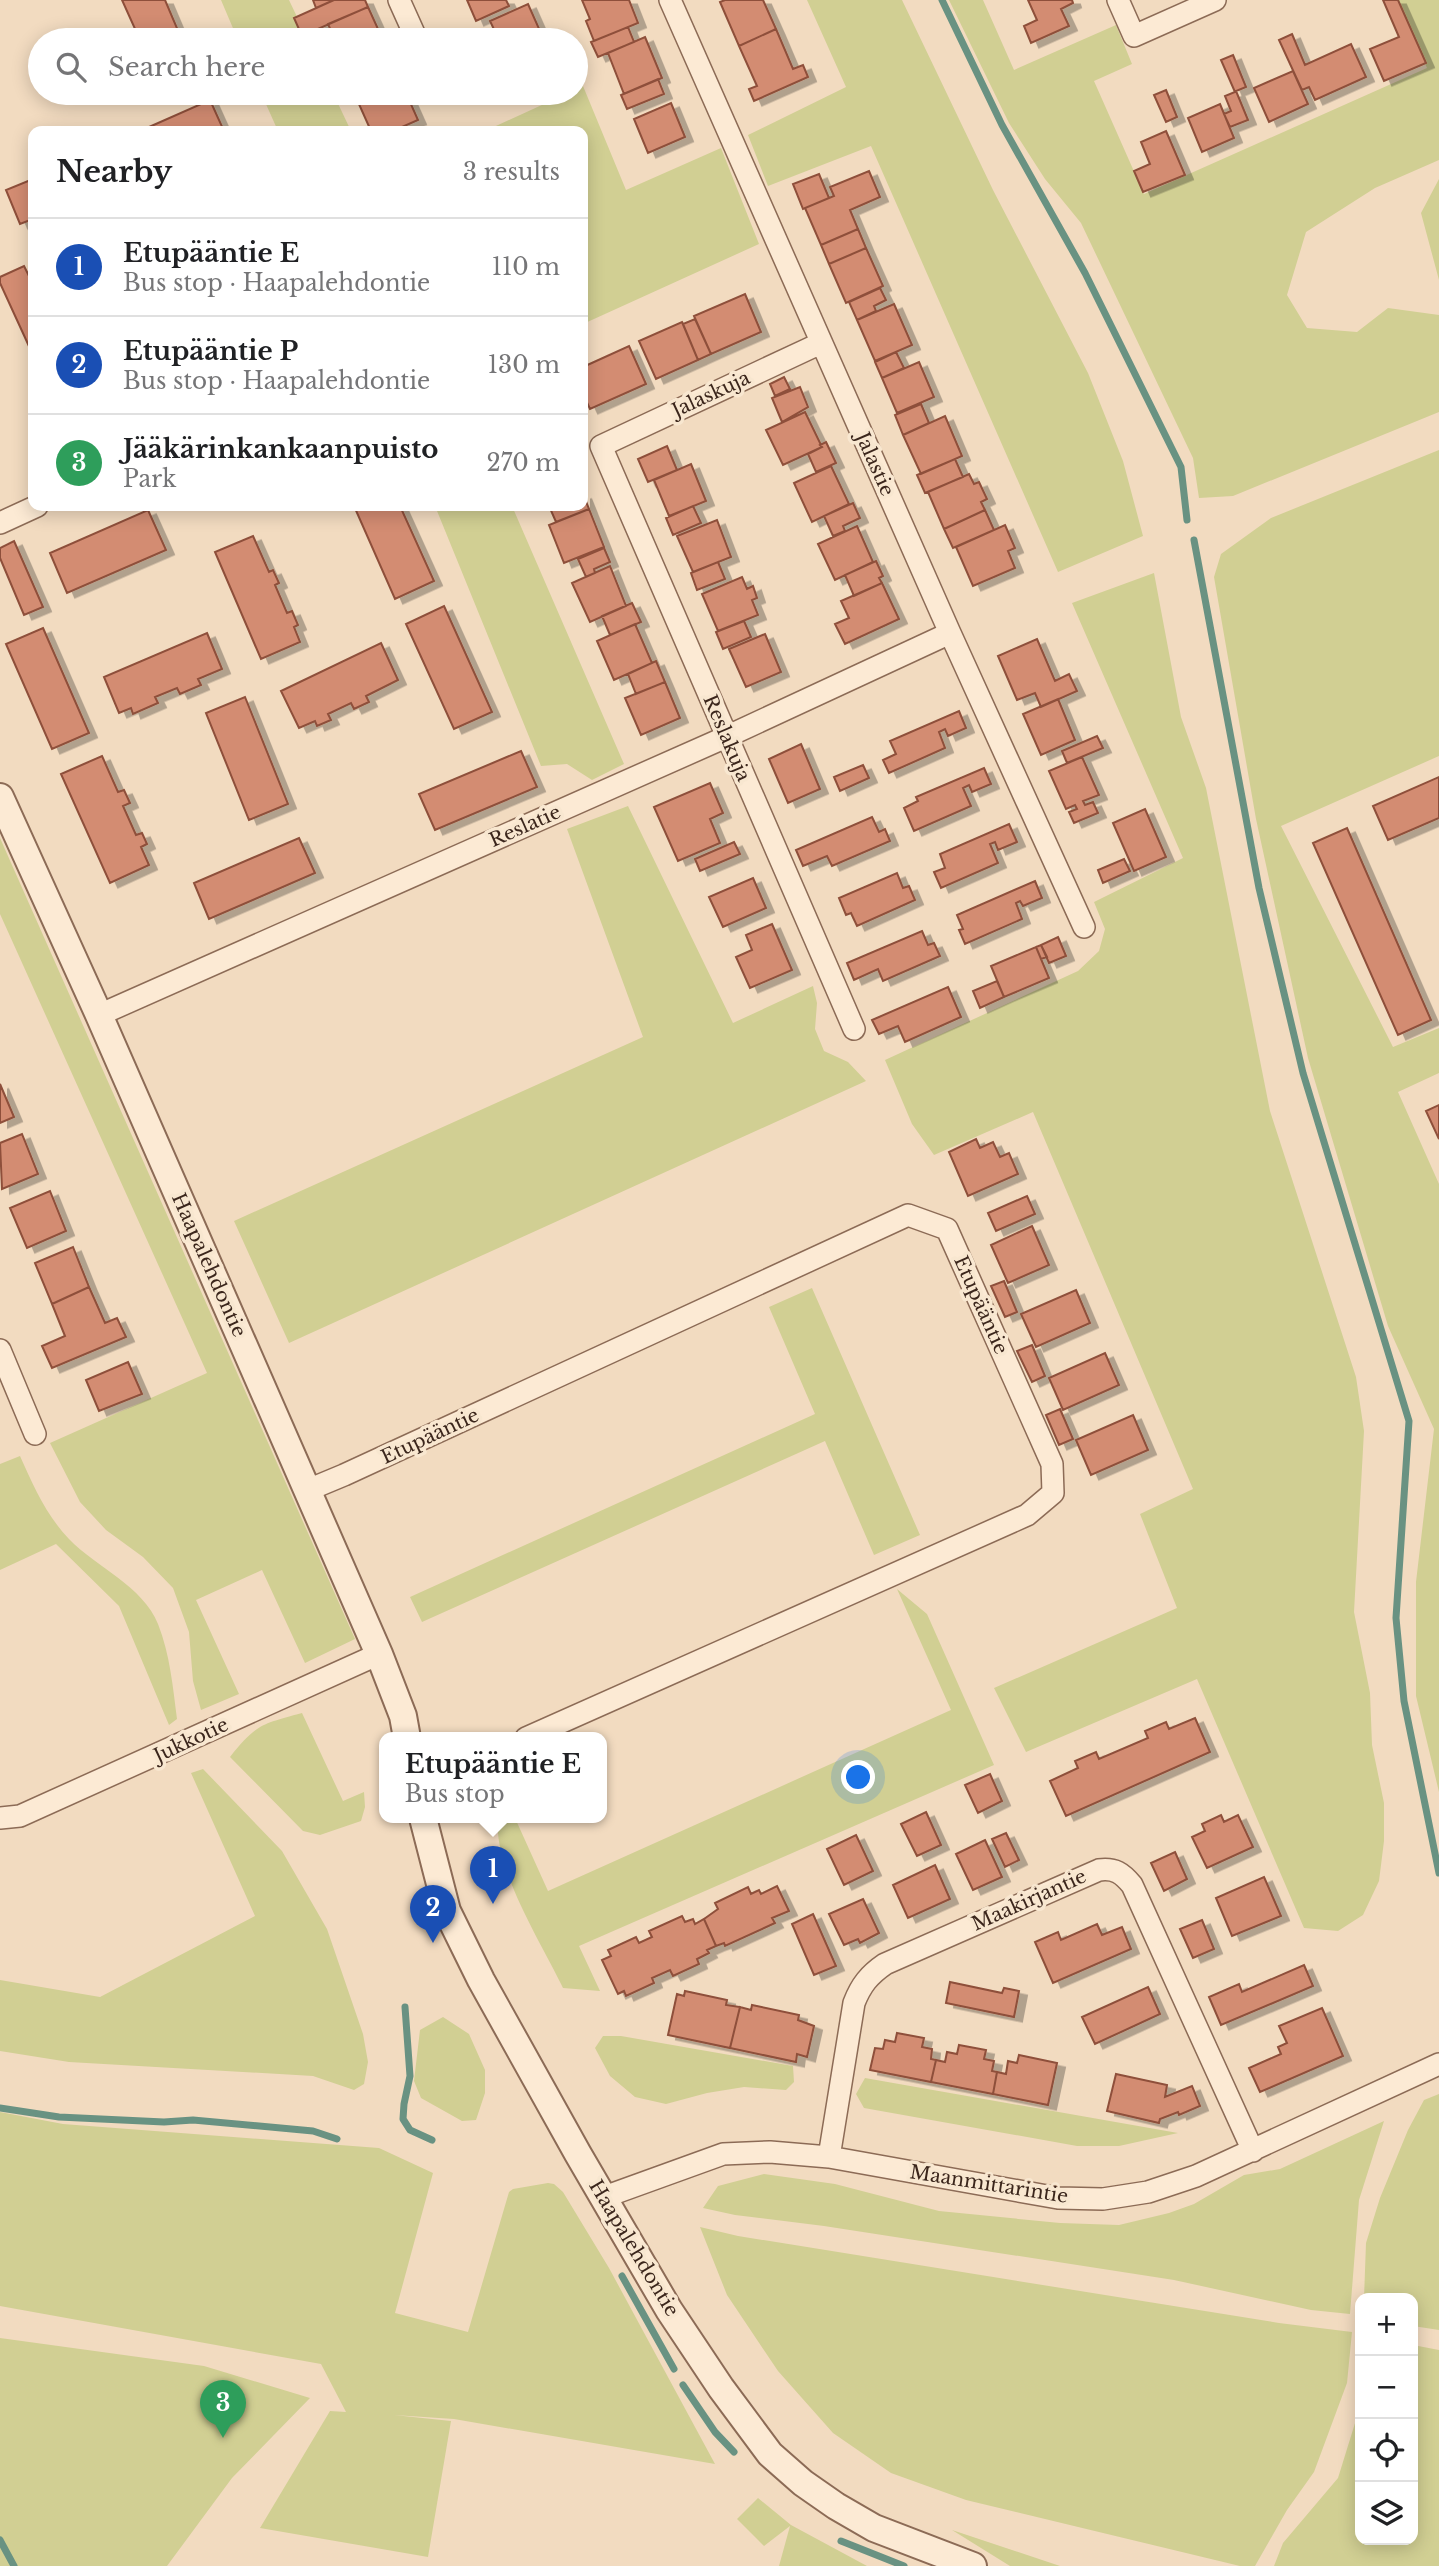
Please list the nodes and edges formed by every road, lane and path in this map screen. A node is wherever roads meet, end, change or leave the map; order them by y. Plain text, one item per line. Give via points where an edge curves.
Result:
1 (399, 0) edge
2 (670, 0) edge
3 (1118, 0) edge
4 (1215, 0) edge
5 (412, 28) edge
6 (821, 343) junction
7 (601, 446) joint
8 (28, 510) edge
9 (0, 523) edge
10 (950, 633) junction
11 (726, 737) junction
12 (0, 797) edge
13 (1084, 927) dead end
14 (99, 1015) junction
15 (854, 1029) dead end
16 (0, 1350) edge
17 (35, 1434) dead end
18 (308, 1490) junction
19 (379, 1654) junction
20 (406, 1732) edge
21 (539, 1732) edge
22 (0, 1818) edge
23 (424, 1823) edge
24 (1439, 2064) edge
25 (1253, 2151) junction
26 (829, 2157) junction
27 (604, 2197) junction
28 (973, 2566) edge

1 - 5 street
2 - 6 street, Jalastie
3 - 4 street via 1134,36
6 - 7 street, Jalaskuja
6 - 10 street, Jalastie
7 - 11 street, Reslakuja
8 - 9 street
10 - 11 street, Reslatie
10 - 13 street, Jalastie
11 - 14 street, Reslatie
11 - 15 street, Reslakuja
12 - 14 street, Haapalehdontie
14 - 18 street, Haapalehdontie
16 - 17 street
18 - 19 street, Haapalehdontie
18 - 21 street, Etupääntie via 908,1215 947,1229 1052,1464 1053,1493 1027,1515
19 - 20 street, Haapalehdontie
19 - 22 street, Jukkotie via 20,1816
23 - 27 street, Haapalehdontie via 447,1911
24 - 25 street, Maanmittarintie
25 - 26 street, Maanmittarintie via 1148,2192 1102,2199 1058,2198
25 - 26 street, Maakirjantie via 1132,1885 1112,1869 1099,1870 871,1974 854,2003
26 - 27 street, Maanmittarintie via 723,2154
27 - 28 street, Haapalehdontie via 669,2310 771,2454 803,2483 874,2528

